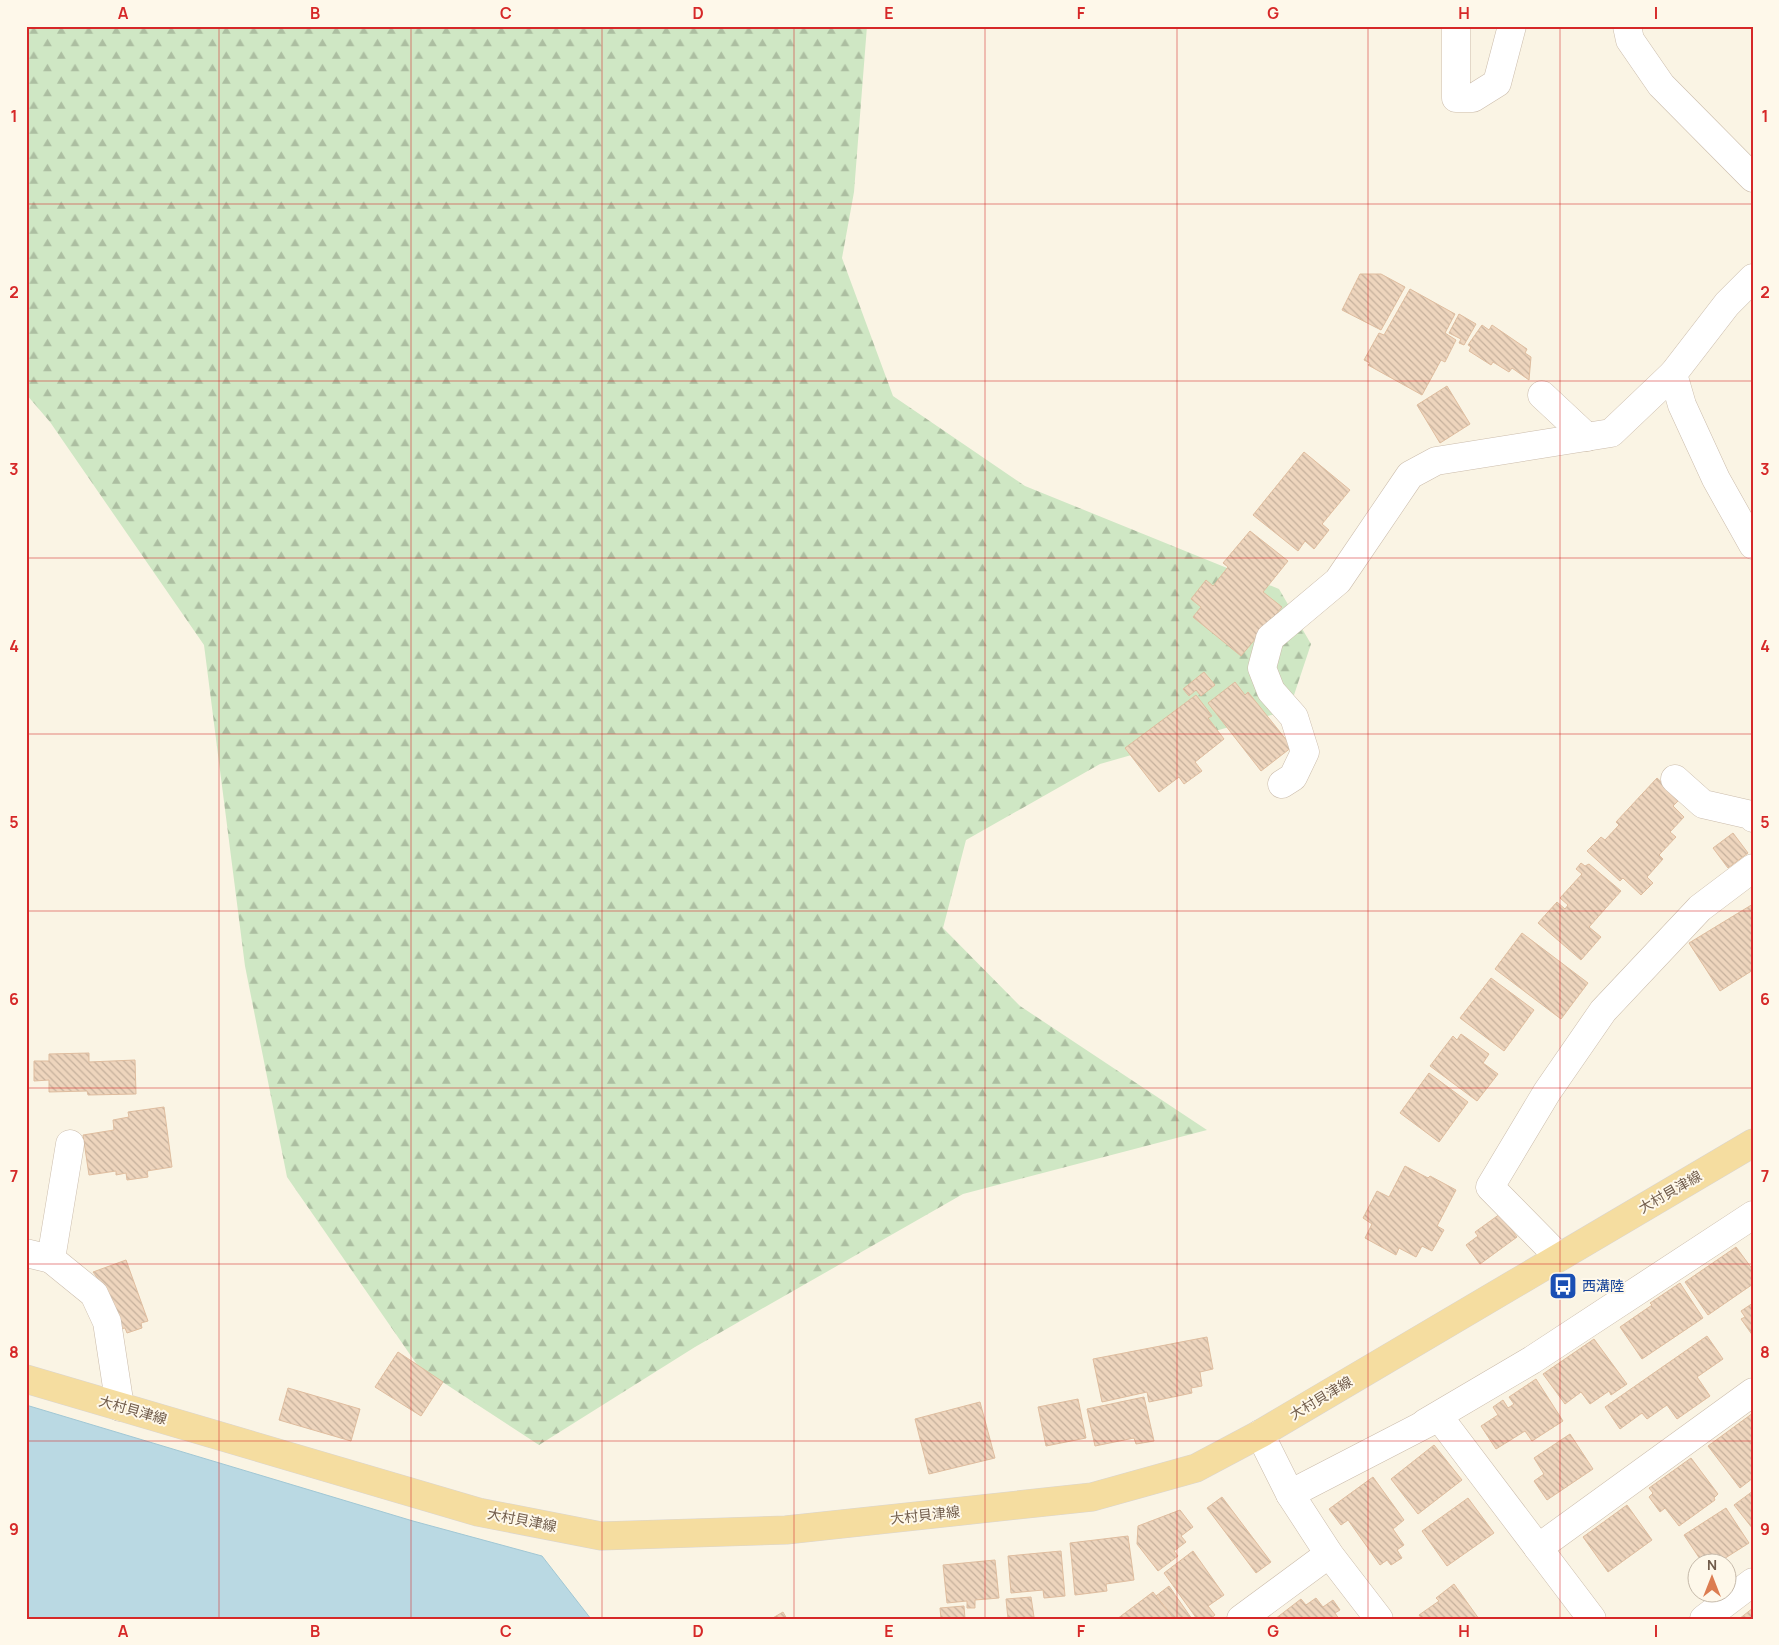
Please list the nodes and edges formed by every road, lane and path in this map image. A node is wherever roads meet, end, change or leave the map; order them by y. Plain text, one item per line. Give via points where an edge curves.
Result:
1 (1456, 26) edge
2 (1512, 26) edge
3 (1627, 26) edge
4 (1753, 178) edge
5 (1753, 278) edge
6 (1673, 374) junction
7 (1542, 395) dead end
8 (1587, 437) junction
9 (1753, 545) edge
10 (1675, 779) dead end
11 (1282, 784) dead end
12 (1753, 818) edge
13 (1753, 868) edge
14 (1753, 1143) edge
15 (70, 1144) dead end
16 (1753, 1215) edge
17 (39, 1256) edge
18 (1559, 1257) junction
19 (26, 1379) edge
20 (1753, 1392) edge
21 (120, 1407) junction
22 (1425, 1423) junction
23 (1260, 1434) junction
24 (1290, 1494) junction
25 (1538, 1548) junction
26 (1329, 1554) junction
27 (1753, 1582) edge
28 (1241, 1619) edge
29 (1379, 1619) edge
30 (1592, 1619) edge
31 (1704, 1619) edge

1 - 2 street via 1456,98 1473,98 1497,83
3 - 4 street via 1630,40 1661,85
5 - 6 street via 1727,304
6 - 8 street via 1611,433
6 - 9 street via 1682,405 1712,471
7 - 8 street
8 - 11 street via 1436,461 1410,475 1338,581 1270,638 1262,668 1271,691 1294,717 1306,752 1293,777
10 - 12 street via 1703,804 1736,810
13 - 18 street via 1700,908 1603,1011 1547,1092 1490,1187
14 - 18 main road, 大村貝津線
15 - 17 street
16 - 22 street via 1532,1360
17 - 21 street via 94,1294 107,1322
18 - 23 main road, 大村貝津線
19 - 21 main road, 大村貝津線
20 - 25 street
21 - 23 main road, 大村貝津線 via 478,1512 601,1536 786,1530 1092,1496 1196,1468
22 - 24 street
22 - 25 street via 1438,1417
23 - 24 street
24 - 26 street
25 - 30 street
26 - 28 street
26 - 29 street
27 - 31 street

